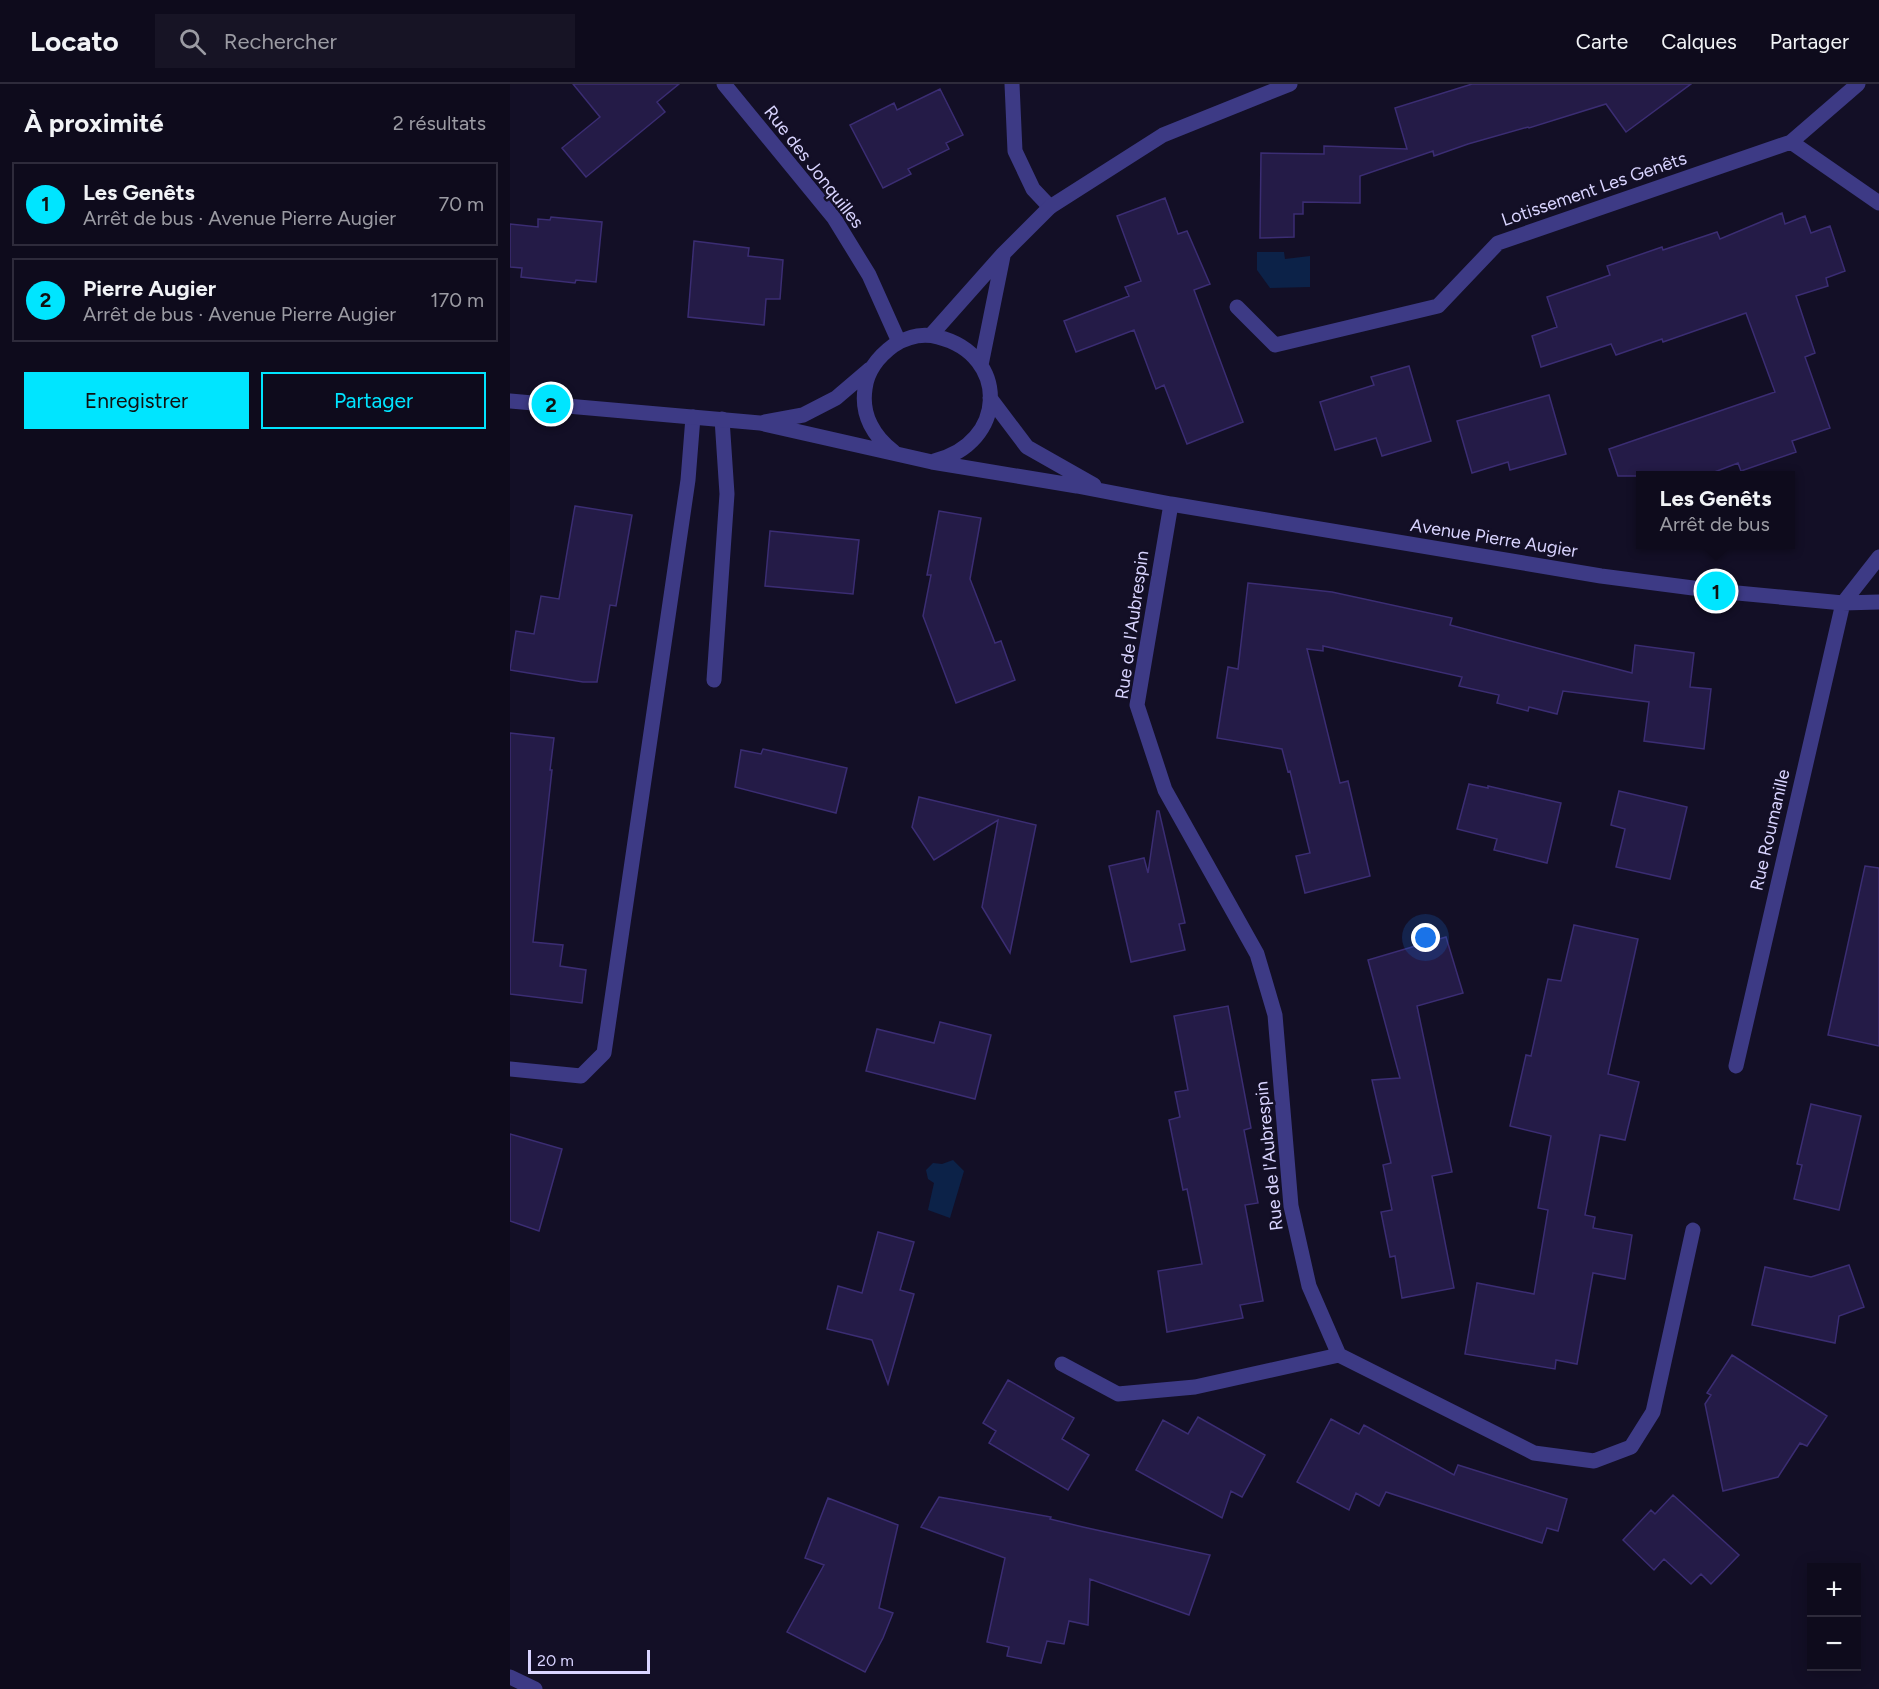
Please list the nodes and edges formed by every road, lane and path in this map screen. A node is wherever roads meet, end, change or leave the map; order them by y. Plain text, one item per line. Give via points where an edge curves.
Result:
1 (724, 84) edge
2 (1012, 84) edge
3 (1290, 84) edge
4 (1858, 84) edge
5 (1791, 142) junction
6 (1879, 203) edge
7 (1050, 207) junction
8 (1003, 254) junction
9 (1237, 307) dead end
10 (931, 335) junction
11 (899, 342) junction
12 (981, 365) junction
13 (872, 367) junction
14 (990, 398) junction
15 (510, 400) edge
16 (693, 417) junction
17 (722, 419) junction
18 (760, 423) junction
19 (899, 455) junction
20 (932, 462) junction
21 (1104, 491) junction
22 (1171, 504) junction
23 (1879, 557) edge
24 (1879, 602) edge
25 (1843, 603) junction
26 (714, 680) dead end
27 (1736, 1066) dead end
28 (510, 1069) edge
29 (1693, 1230) dead end
30 (1339, 1355) junction
31 (1062, 1364) dead end
32 (510, 1677) edge
33 (535, 1689) edge

1 - 11 street, Rue des Jonquilles via 834,218 869,275
2 - 7 street via 1015,151 1033,189
3 - 7 street via 1163,135
4 - 5 street, Lotissement Les Genêts
5 - 6 street
5 - 9 street, Lotissement Les Genêts via 1498,243 1438,306 1275,345
7 - 8 street
8 - 10 street
8 - 12 street
10 - 11 street
10 - 12 street via 968,350
11 - 13 street
12 - 14 street
13 - 18 street via 836,398 802,415
13 - 19 street via 864,391 865,410 871,429
14 - 20 street via 989,413 974,441 962,451
14 - 21 street via 1028,447
15 - 16 street
16 - 17 street
16 - 28 street via 688,480 604,1053 581,1076
17 - 18 street
17 - 26 street via 728,494
18 - 19 street
19 - 20 street
20 - 21 street, Avenue Pierre Augier
21 - 22 street, Avenue Pierre Augier
22 - 25 street, Avenue Pierre Augier via 1601,576
22 - 30 street, Rue de l'Aubrespin via 1137,705 1165,790 1257,954 1275,1015 1291,1206 1310,1286
23 - 25 street
24 - 25 street, Avenue Pierre Augier
25 - 27 street, Rue Roumanille
29 - 30 street via 1653,1412 1631,1447 1594,1461 1534,1453
30 - 31 street via 1195,1387 1118,1394
32 - 33 street

